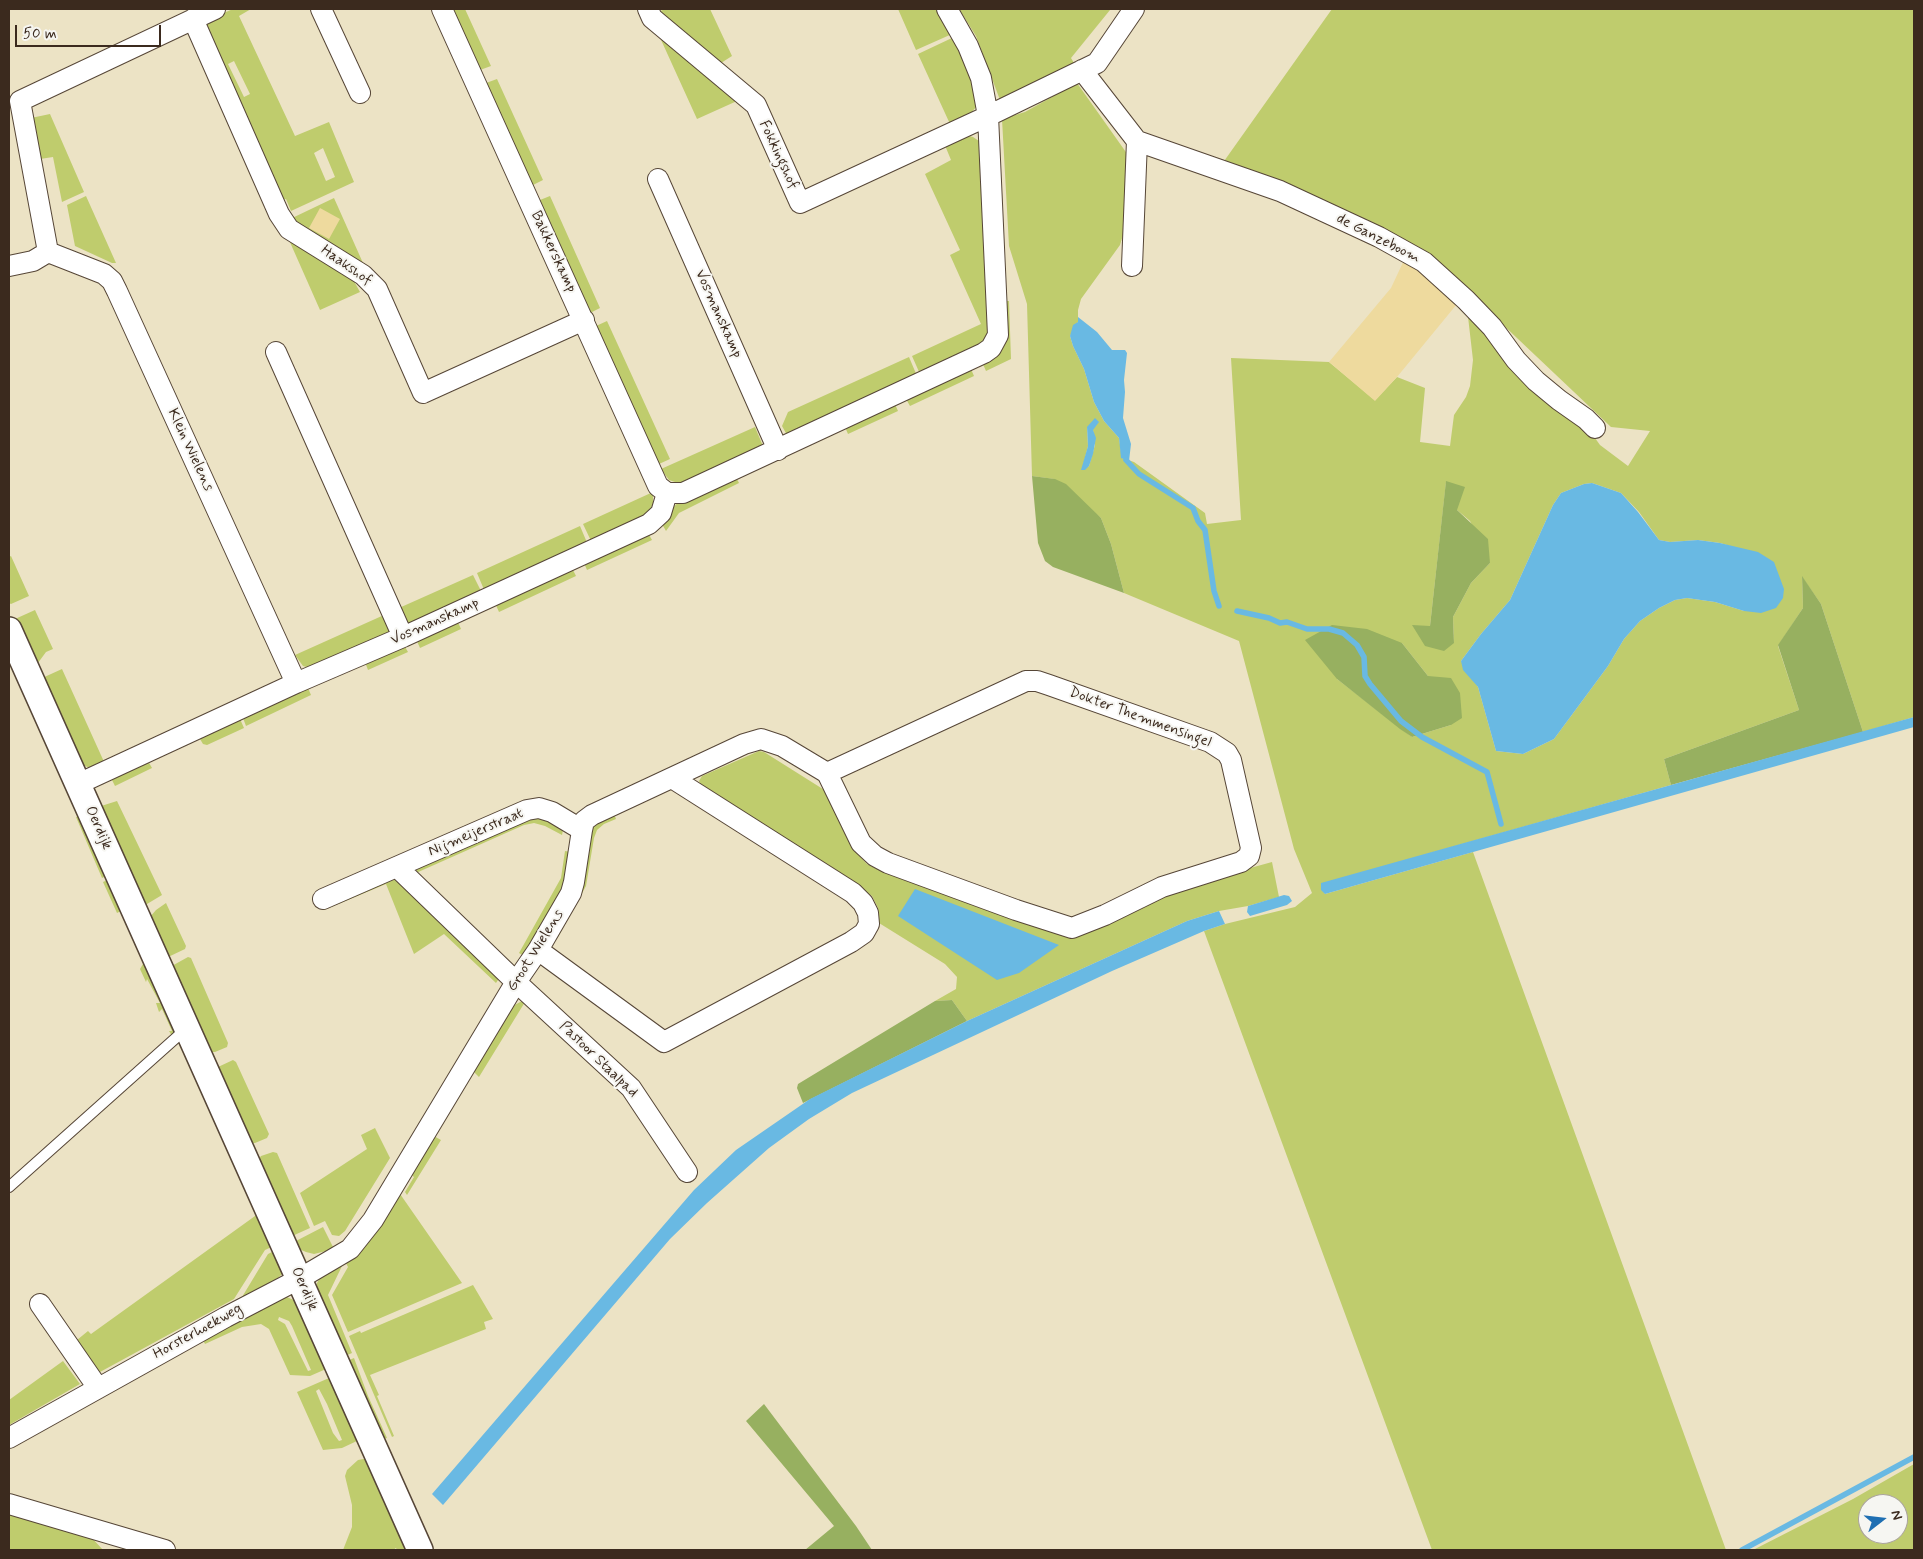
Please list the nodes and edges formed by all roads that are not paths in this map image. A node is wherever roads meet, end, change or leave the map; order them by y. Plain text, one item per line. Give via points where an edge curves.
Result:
1 (215, 9) edge
2 (321, 9) edge
3 (442, 9) edge
4 (648, 9) edge
5 (947, 9) edge
6 (1134, 9) edge
7 (193, 19) junction
8 (1082, 70) junction
9 (360, 93) dead end
10 (988, 116) junction
11 (1136, 141) junction
12 (658, 179) dead end
13 (48, 252) junction
14 (9, 266) edge
15 (1132, 266) dead end
16 (584, 320) junction
17 (276, 352) dead end
18 (1595, 428) dead end
19 (778, 450) junction
20 (667, 493) junction
21 (9, 630) edge
22 (403, 637) junction
23 (296, 683) junction
24 (827, 773) junction
25 (672, 778) junction
26 (78, 784) junction
27 (582, 830) junction
28 (397, 867) junction
29 (323, 900) dead end
30 (538, 950) junction
31 (516, 982) junction
32 (187, 1027) junction
33 (687, 1172) dead end
34 (9, 1187) edge
35 (299, 1279) junction
36 (40, 1304) dead end
37 (98, 1388) junction
38 (9, 1438) edge
39 (9, 1504) edge
40 (110, 1542) edge
41 (165, 1550) edge
42 (420, 1550) edge

1 - 7 street
2 - 9 street
3 - 16 street, Bakkerskamp
4 - 10 street, Fokkingshof via 652,18 756,105 800,203
5 - 10 street via 981,78
6 - 8 street via 1096,63
7 - 13 street via 20,101
7 - 16 street, Haakshof via 278,214 289,229 363,275 377,289 423,393
8 - 10 street
8 - 11 street
10 - 19 street via 998,327 998,335 991,348
11 - 15 street
11 - 18 street, de Ganzeboom via 1280,191 1379,237 1424,262 1492,327 1536,381
12 - 19 street, Vosmanskamp
13 - 14 street via 33,261
13 - 23 street, Klein Wielens via 104,274 114,286
16 - 20 street, Bakkerskamp via 658,486
17 - 22 street
19 - 20 street via 683,493
20 - 22 street, Vosmanskamp via 661,514 649,524
21 - 26 street, Oerdijk
22 - 23 street, Vosmanskamp
23 - 26 street, Vosmanskamp
24 - 24 street, Dokter Themmensingel via 1026,681 1038,681 1210,742 1223,750 1230,760 1250,848 1249,856 1241,862 1162,887 1072,928 875,856 861,843
24 - 25 street via 782,746 761,739
25 - 27 street via 592,815 584,821
25 - 30 street via 852,893 868,913 869,924 864,933 664,1042
26 - 32 street, Oerdijk
27 - 28 street, Nijmeijerstraat via 552,812 539,808 527,810
27 - 30 street, Groot Wielens via 571,893
28 - 29 street, Nijmeijerstraat
28 - 31 street
30 - 31 street, Groot Wielens
31 - 33 street, Pastoor Staalpad via 631,1088
31 - 35 street, Groot Wielens via 373,1220 350,1249
32 - 34 lane
32 - 35 street, Oerdijk
35 - 37 street, Horsterhoekweg
35 - 42 street, Oerdijk
36 - 37 street
37 - 38 street, Horsterhoekweg
39 - 40 street
40 - 41 street

